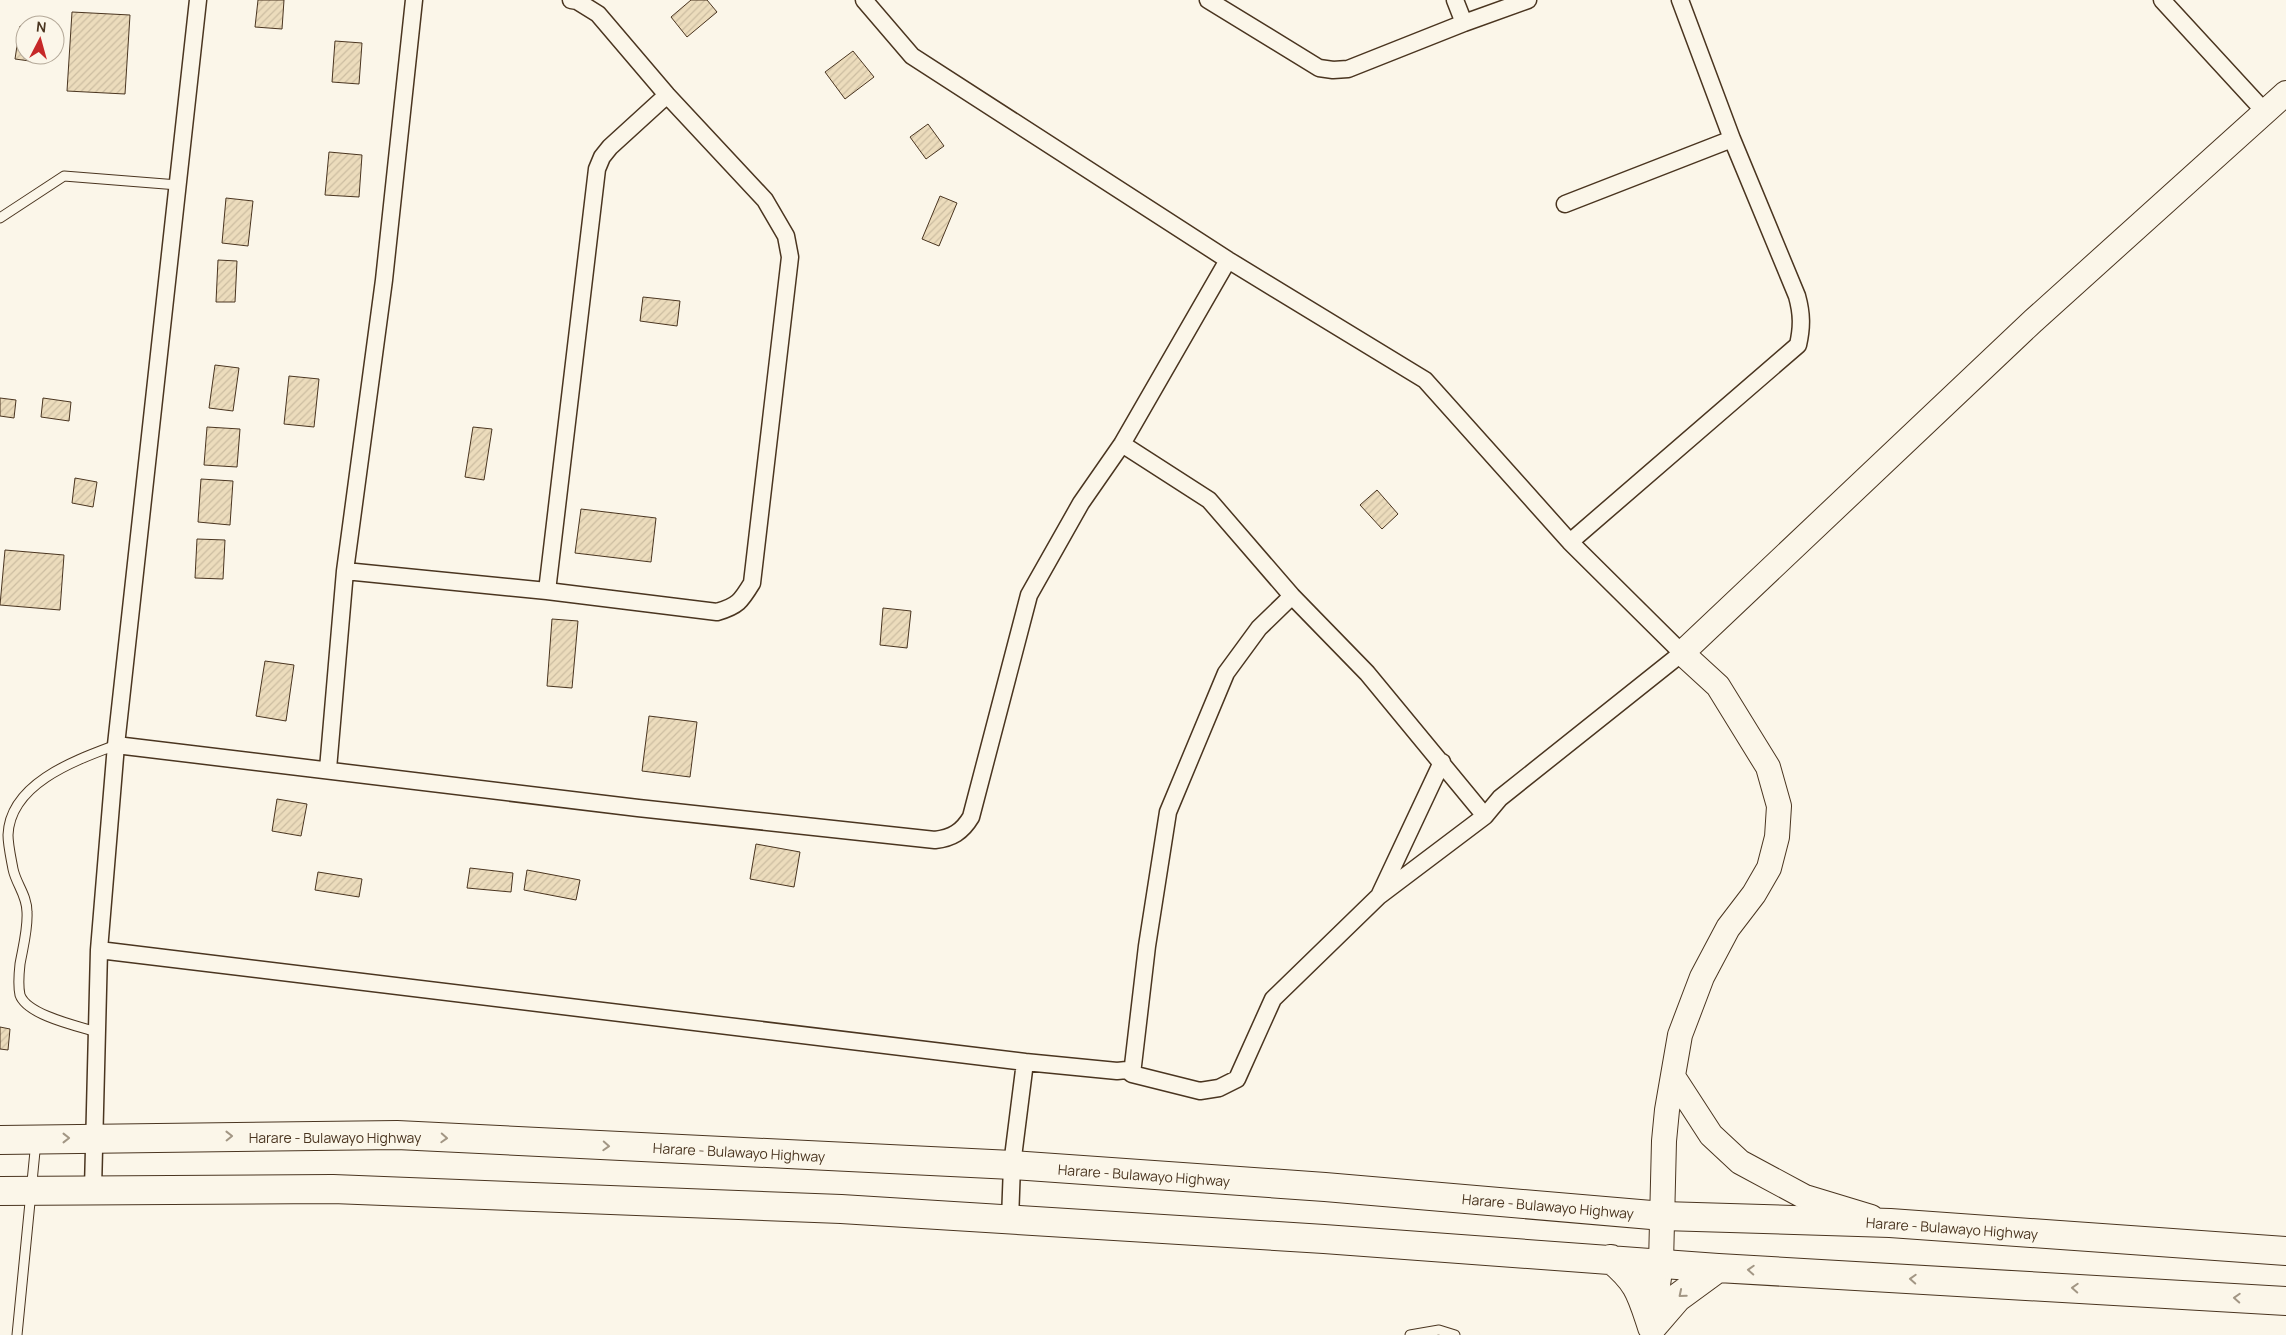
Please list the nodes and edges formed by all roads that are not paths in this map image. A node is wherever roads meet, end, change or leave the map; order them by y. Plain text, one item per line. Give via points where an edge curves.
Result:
1 (198, 0) edge
2 (414, 0) edge
3 (571, 0) edge
4 (864, 0) edge
5 (1208, 0) edge
6 (1456, 0) edge
7 (1528, 0) edge
8 (1680, 0) edge
9 (2162, 0) edge
10 (1464, 23) junction
11 (2286, 92) edge
12 (667, 95) junction
13 (2265, 112) junction
14 (1732, 139) junction
15 (178, 185) junction
16 (1565, 204) dead end
17 (0, 218) edge
18 (1228, 260) junction
19 (1122, 444) junction
20 (1570, 542) junction
21 (345, 571) junction
22 (547, 591) junction
23 (1292, 596) junction
24 (1682, 653) junction
25 (116, 745) junction
26 (1442, 762) junction
27 (328, 769) junction
28 (1485, 816) junction
29 (1379, 896) junction
30 (99, 950) junction
31 (97, 1032) junction
32 (1025, 1062) junction
33 (1132, 1074) junction
34 (1674, 1078) junction
35 (36, 1138) junction
36 (94, 1138) junction
37 (0, 1140) edge
38 (1012, 1165) junction
39 (93, 1189) junction
40 (31, 1191) junction
41 (0, 1192) edge
42 (1663, 1216) junction
43 (1010, 1220) junction
44 (1890, 1223) junction
45 (2286, 1250) edge
46 (1611, 1259) junction
47 (1661, 1263) junction
48 (1718, 1268) junction
49 (2286, 1301) edge
50 (1651, 1331) edge
51 (17, 1335) edge
52 (1410, 1335) edge
53 (1455, 1335) edge

1 - 15 street
2 - 21 street via 384,280
3 - 12 street via 598,14
4 - 18 street via 912,56
5 - 10 street via 1319,68 1334,70 1348,70
6 - 10 street
7 - 10 street
8 - 14 street
9 - 13 street
11 - 13 street
12 - 22 street via 610,147 597,169
12 - 22 street via 765,200 782,228 790,257 752,583 733,608 717,612
13 - 24 street via 2033,321
14 - 16 street
14 - 20 street via 1798,296 1802,322 1798,345
15 - 17 lane via 64,176
15 - 25 street
18 - 19 street
18 - 20 street via 1425,380
19 - 23 street via 1209,500
19 - 27 street via 1080,503 1029,595 971,817 959,833 947,839 638,808
20 - 24 street
21 - 22 street
21 - 27 street
23 - 26 street via 1367,673
23 - 33 street via 1259,628 1226,673 1168,812 1147,946
24 - 28 street via 1500,798
24 - 34 street via 1718,686 1768,767 1779,806 1777,837 1769,868 1728,928 1702,977 1680,1035
25 - 27 street
25 - 30 street
25 - 31 lane via 42,779 20,803 10,820 8,836 14,871 27,904 19,970 20,995 31,1009
26 - 28 street
26 - 29 street
28 - 29 street
29 - 33 street via 1273,999 1237,1078 1219,1088 1200,1091
30 - 31 street
30 - 32 street
31 - 36 street
32 - 33 street via 1116,1072 1127,1070
32 - 38 street
34 - 42 street via 1664,1141
34 - 44 street via 1711,1135 1740,1162 1805,1197
35 -> 36 highway, Harare - Bulawayo Highway
35 - 37 highway, Harare - Bulawayo Highway
35 - 40 lane
36 -> 38 highway, Harare - Bulawayo Highway via 397,1135
36 - 39 street
38 - 42 highway, Harare - Bulawayo Highway via 1325,1187
38 - 43 street
39 - 40 highway
39 - 43 highway via 333,1189 832,1209
40 - 41 highway
40 - 51 lane
42 - 44 highway, Harare - Bulawayo Highway
42 - 47 street
43 - 46 highway
44 - 45 highway, Harare - Bulawayo Highway
46 - 47 highway
46 - 50 highway via 1629,1274 1641,1293
47 - 48 highway
47 - 50 street
49 -> 48 highway
48 -> 50 highway via 1677,1298
52 - 53 lane via 1439,1330

